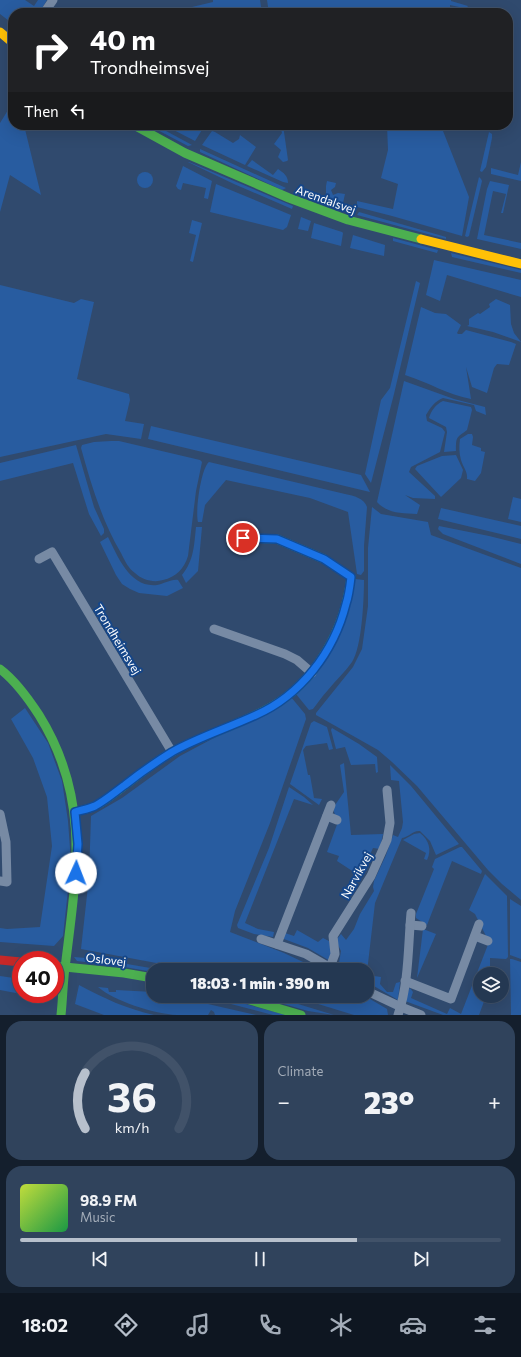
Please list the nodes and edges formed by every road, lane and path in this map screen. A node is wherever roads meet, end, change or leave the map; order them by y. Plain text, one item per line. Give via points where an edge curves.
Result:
1 (0, 32) edge
2 (8, 39) edge
3 (143, 130) edge
4 (521, 264) edge
5 (243, 538) dead end
6 (39, 560) dead end
7 (214, 629) dead end
8 (0, 669) edge
9 (312, 673) junction
10 (172, 752) junction
11 (387, 790) dead end
12 (331, 805) dead end
13 (75, 812) junction
14 (0, 814) edge
15 (327, 816) junction
16 (337, 820) dead end
17 (0, 881) edge
18 (411, 913) dead end
19 (479, 924) dead end
20 (410, 925) junction
21 (422, 926) dead end
22 (475, 936) junction
23 (261, 939) dead end
24 (488, 941) dead end
25 (277, 944) junction
26 (0, 960) edge
27 (12, 961) edge
28 (323, 963) edge
29 (333, 963) edge
30 (65, 967) junction
31 (146, 977) edge
32 (405, 981) junction
33 (374, 995) edge
34 (260, 1003) edge
35 (399, 1011) edge
36 (61, 1015) edge
37 (301, 1015) edge
38 (422, 1015) edge

1 - 2 street
3 - 4 street, Arendalsvej via 185,153 342,218
5 - 9 street via 277,539 324,559 351,577 346,604 337,630 328,650
6 - 10 street, Trondheimsvej via 52,552
7 - 9 street via 285,654
8 - 13 street via 18,686 42,721 58,751
9 - 10 street via 273,706
10 - 13 street via 95,806
11 - 29 street, Narvikvej via 390,823 386,840 371,876 333,936
12 - 15 street
13 - 30 street via 78,844
14 - 17 street via 6,842 7,882
15 - 16 street
15 - 25 street
18 - 20 street
19 - 22 street
20 - 21 street
20 - 32 street
22 - 24 street
22 - 32 street via 451,999
23 - 25 street, Narvikvej
25 - 28 street, Narvikvej
26 - 27 street
30 - 31 street, Oslovej
30 - 36 street
32 - 35 street
33 - 35 street
34 - 37 street
35 - 38 street

